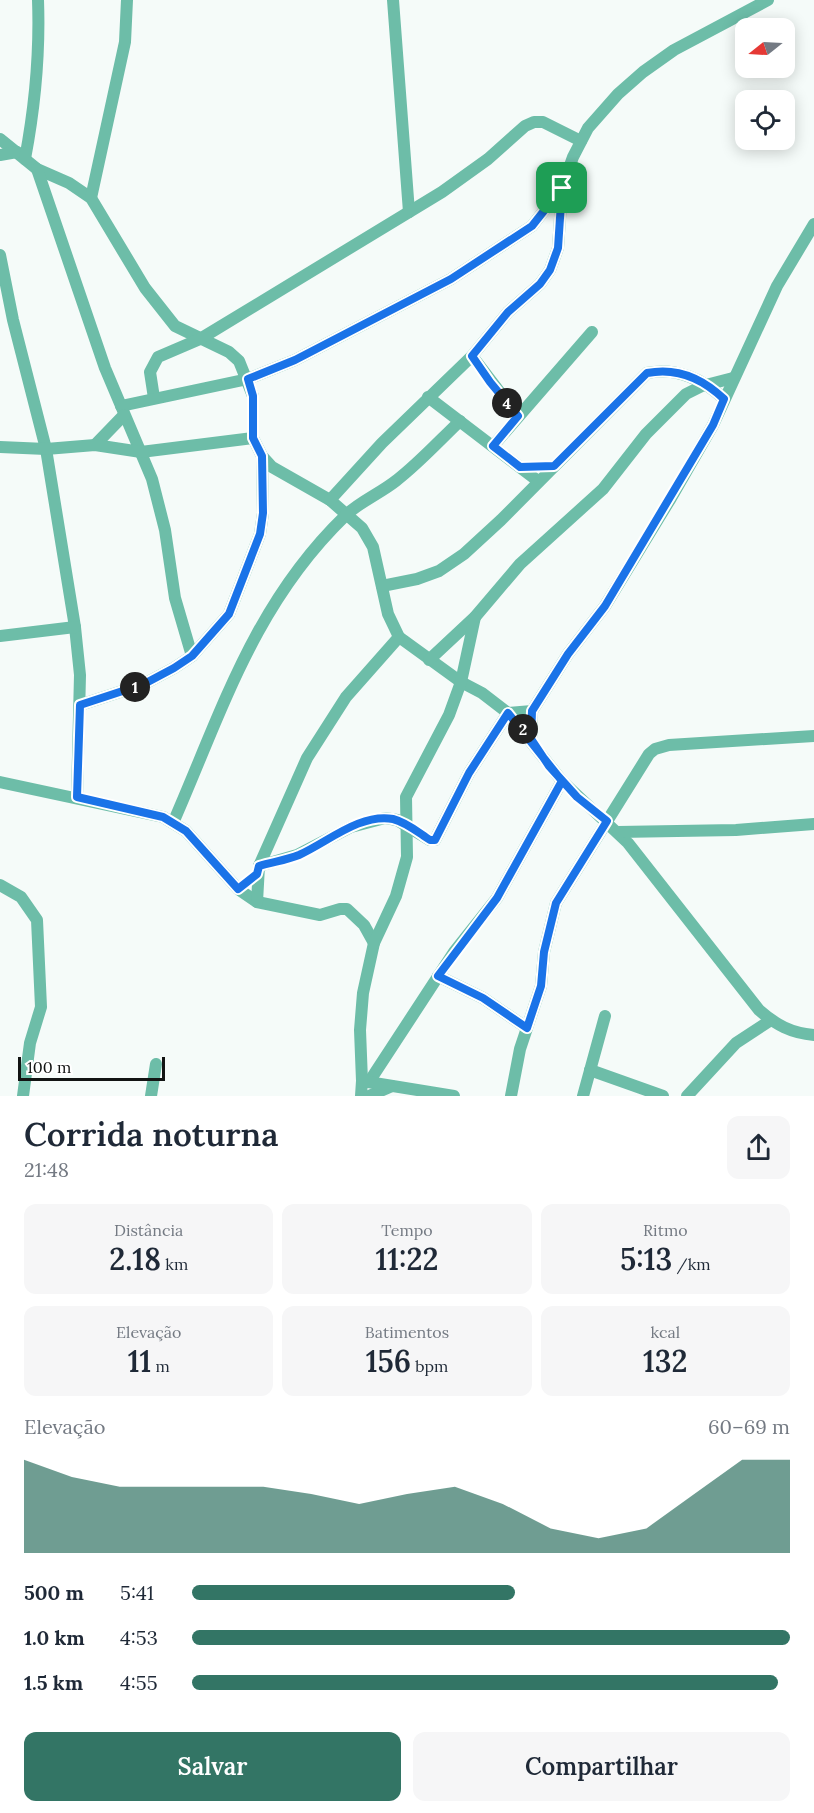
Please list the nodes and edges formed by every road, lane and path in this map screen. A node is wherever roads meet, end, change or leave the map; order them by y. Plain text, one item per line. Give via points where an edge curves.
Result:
1 (38, 0) edge
2 (128, 0) edge
3 (393, 0) edge
4 (768, 0) edge
5 (0, 138) edge
6 (581, 141) junction
7 (0, 155) edge
8 (21, 156) junction
9 (37, 168) junction
10 (562, 188) junction
11 (91, 198) junction
12 (409, 212) junction
13 (814, 225) edge
14 (0, 255) edge
15 (592, 332) dead end
16 (200, 339) junction
17 (472, 356) junction
18 (733, 378) junction
19 (248, 379) junction
20 (708, 384) junction
21 (428, 397) junction
22 (154, 398) junction
23 (724, 399) junction
24 (122, 410) junction
25 (518, 416) junction
26 (460, 421) junction
27 (39, 429) junction
28 (253, 438) junction
29 (95, 445) junction
30 (25, 446) junction
31 (493, 446) junction
32 (0, 447) edge
33 (46, 449) junction
34 (141, 452) junction
35 (262, 456) junction
36 (554, 466) junction
37 (520, 467) junction
38 (538, 481) junction
39 (330, 500) junction
40 (346, 515) junction
41 (382, 586) junction
42 (475, 617) junction
43 (75, 627) junction
44 (0, 636) edge
45 (399, 637) junction
46 (192, 656) junction
47 (429, 660) junction
48 (461, 682) junction
49 (80, 705) junction
50 (532, 711) junction
51 (508, 713) junction
52 (814, 736) edge
53 (531, 739) junction
54 (562, 781) junction
55 (0, 782) edge
56 (77, 797) junction
57 (607, 821) junction
58 (173, 823) junction
59 (814, 824) edge
60 (408, 826) junction
61 (618, 832) junction
62 (258, 870) junction
63 (0, 885) edge
64 (238, 889) junction
65 (257, 902) junction
66 (364, 926) junction
67 (381, 927) junction
68 (375, 943) junction
69 (438, 976) junction
70 (605, 1016) dead end
71 (771, 1020) junction
72 (527, 1028) junction
73 (814, 1035) edge
74 (156, 1064) dead end
75 (590, 1070) junction
76 (365, 1081) junction
77 (393, 1085) junction
78 (23, 1096) edge
79 (151, 1096) edge
80 (361, 1096) edge
81 (369, 1096) edge
82 (454, 1096) edge
83 (511, 1096) edge
84 (583, 1096) edge
85 (663, 1096) edge
86 (687, 1096) edge

1 - 8 street via 37,85
2 - 11 street via 125,42
3 - 12 street
4 - 6 street via 674,50 643,72 618,94
5 - 8 street
6 - 10 street
6 - 12 street via 543,122 534,122 488,159
7 - 8 street
8 - 9 street
9 - 11 street
9 - 24 street
10 - 17 street via 558,248 550,270
10 - 19 street via 532,226 451,279 295,360
11 - 16 street via 145,288 175,326
12 - 16 street
13 - 18 street via 777,286
14 - 27 street
15 - 25 street
16 - 19 street via 229,352
16 - 22 street via 158,357 153,363 150,372
17 - 21 street
17 - 25 street
18 - 20 street
18 - 23 street
19 - 22 street
19 - 28 street via 253,396
20 - 23 street
20 - 36 street via 675,372 647,373
20 - 42 street via 686,394 646,434 603,489 514,571
21 - 26 street
21 - 39 street
22 - 24 street
23 - 50 street via 708,434 605,606
24 - 29 street
24 - 34 street
25 - 31 street
26 - 31 street
26 - 40 street via 398,480
27 - 30 street
27 - 33 street
28 - 34 street
28 - 35 street
29 - 33 street
29 - 34 street
30 - 32 street
30 - 33 street
31 - 37 street
33 - 43 street
34 - 46 street via 165,530 176,598
35 - 39 street via 272,467
35 - 46 street via 263,513 254,550 229,614
36 - 37 street
36 - 38 street
37 - 38 street
38 - 41 street via 464,554 438,571
39 - 40 street
40 - 41 street via 362,528 373,547
40 - 58 street via 293,577 258,628
41 - 45 street via 388,614
42 - 47 street
42 - 48 street
43 - 44 street
43 - 49 street
45 - 47 street
45 - 62 street via 359,680 307,758
46 - 49 street via 144,684
47 - 48 street
48 - 51 street
48 - 60 street via 449,715 406,797
49 - 56 street
50 - 51 street
50 - 53 street
51 - 53 street
51 - 60 street via 469,773 438,837 430,840
52 - 57 street via 660,747 649,754
53 - 54 street
54 - 57 street
54 - 69 street via 497,898
55 - 56 street
56 - 58 street via 163,817
57 - 61 street
57 - 72 street via 556,903 544,952 541,986
58 - 64 street via 186,831
59 - 61 street
60 - 62 street via 385,818 371,821
60 - 67 street via 403,878
61 - 71 street
62 - 64 street
62 - 65 street
63 - 78 street via 21,897 37,920 41,1007 30,1043
64 - 65 street
65 - 66 street via 320,915 347,909
66 - 67 street
66 - 68 street
67 - 68 street
68 - 76 street via 363,993 360,1030
69 - 72 street via 483,998
69 - 76 street
70 - 75 street
71 - 73 street via 795,1033
71 - 86 street via 736,1043
72 - 83 street
74 - 79 street
75 - 84 street
75 - 85 street
76 - 77 street
76 - 80 street
77 - 81 street
77 - 82 street

